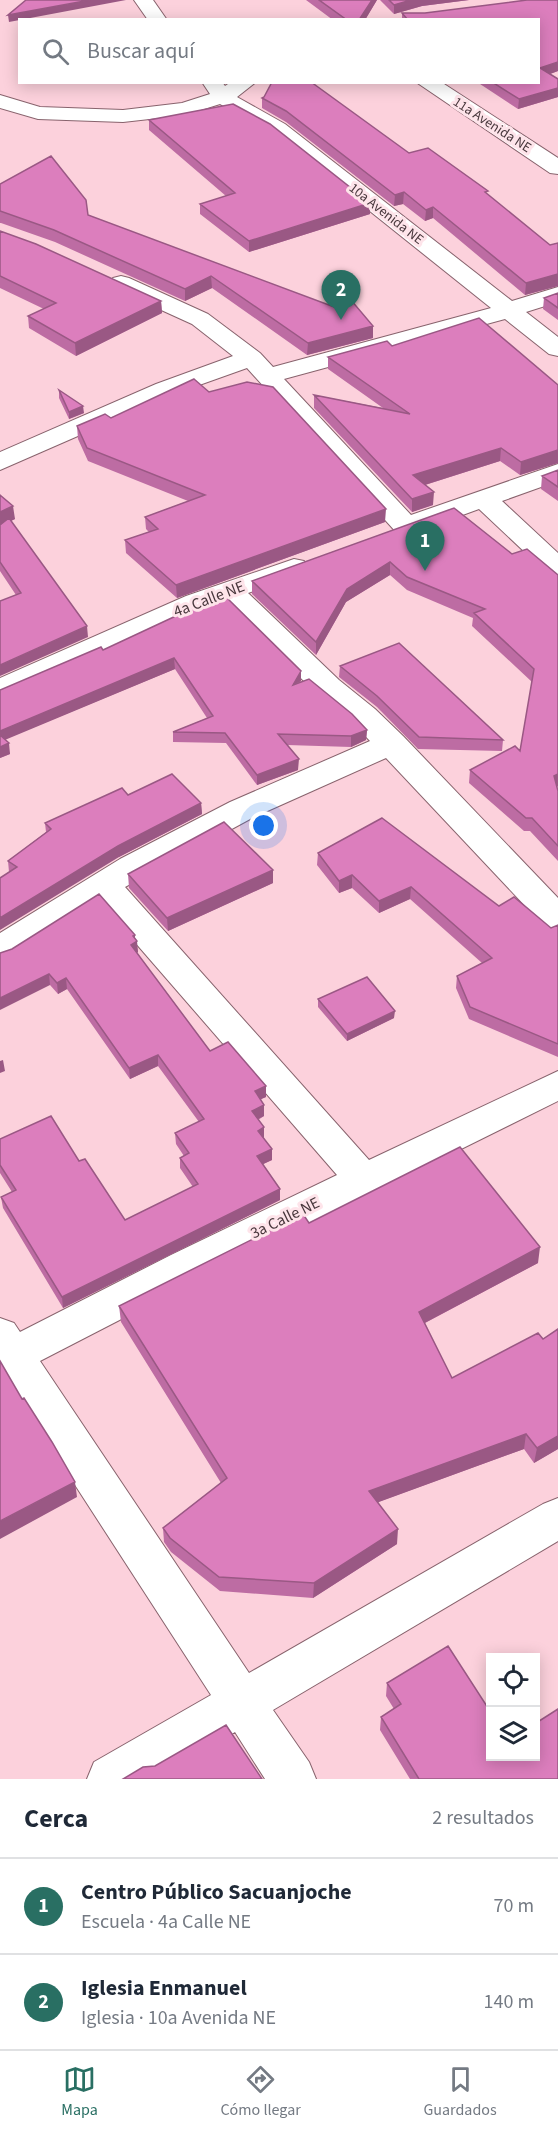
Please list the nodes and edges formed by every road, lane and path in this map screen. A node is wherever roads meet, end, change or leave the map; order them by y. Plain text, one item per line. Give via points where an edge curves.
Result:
1 (143, 0) edge
2 (156, 18) edge
3 (239, 84) edge
4 (429, 84) edge
5 (217, 90) edge
6 (0, 101) edge
7 (558, 168) edge
8 (98, 272) edge
9 (558, 294) edge
10 (508, 310) junction
11 (558, 349) edge
12 (258, 367) junction
13 (0, 462) edge
14 (558, 472) edge
15 (484, 499) junction
16 (317, 558) edge
17 (558, 568) edge
18 (229, 591) junction
19 (0, 689) edge
20 (392, 743) junction
21 (104, 885) junction
22 (558, 919) edge
23 (0, 949) edge
24 (558, 1085) edge
25 (364, 1180) junction
26 (7, 1345) edge
27 (558, 1518) edge
28 (241, 1703) junction
29 (111, 1779) edge
30 (292, 1779) edge

1 - 2 street
3 - 5 street
4 - 7 street, 11a Avenida NE
5 - 6 street via 185,109 123,116 38,113
5 - 10 street, 10a Avenida NE via 278,128
8 - 12 street via 200,319
9 - 10 street
10 - 11 street, 10a Avenida NE
10 - 12 street
12 - 13 street via 165,389
12 - 15 street via 395,530
14 - 15 street
15 - 17 street
16 - 18 street, 4a Calle NE
18 - 19 street, 4a Calle NE
18 - 20 street via 327,687
20 - 21 street via 241,810
20 - 22 street
21 - 23 street
21 - 25 street
24 - 25 street, 3a Calle NE
25 - 26 street, 3a Calle NE via 185,1267
26 - 28 street
27 - 28 street
28 - 29 street
28 - 30 street

